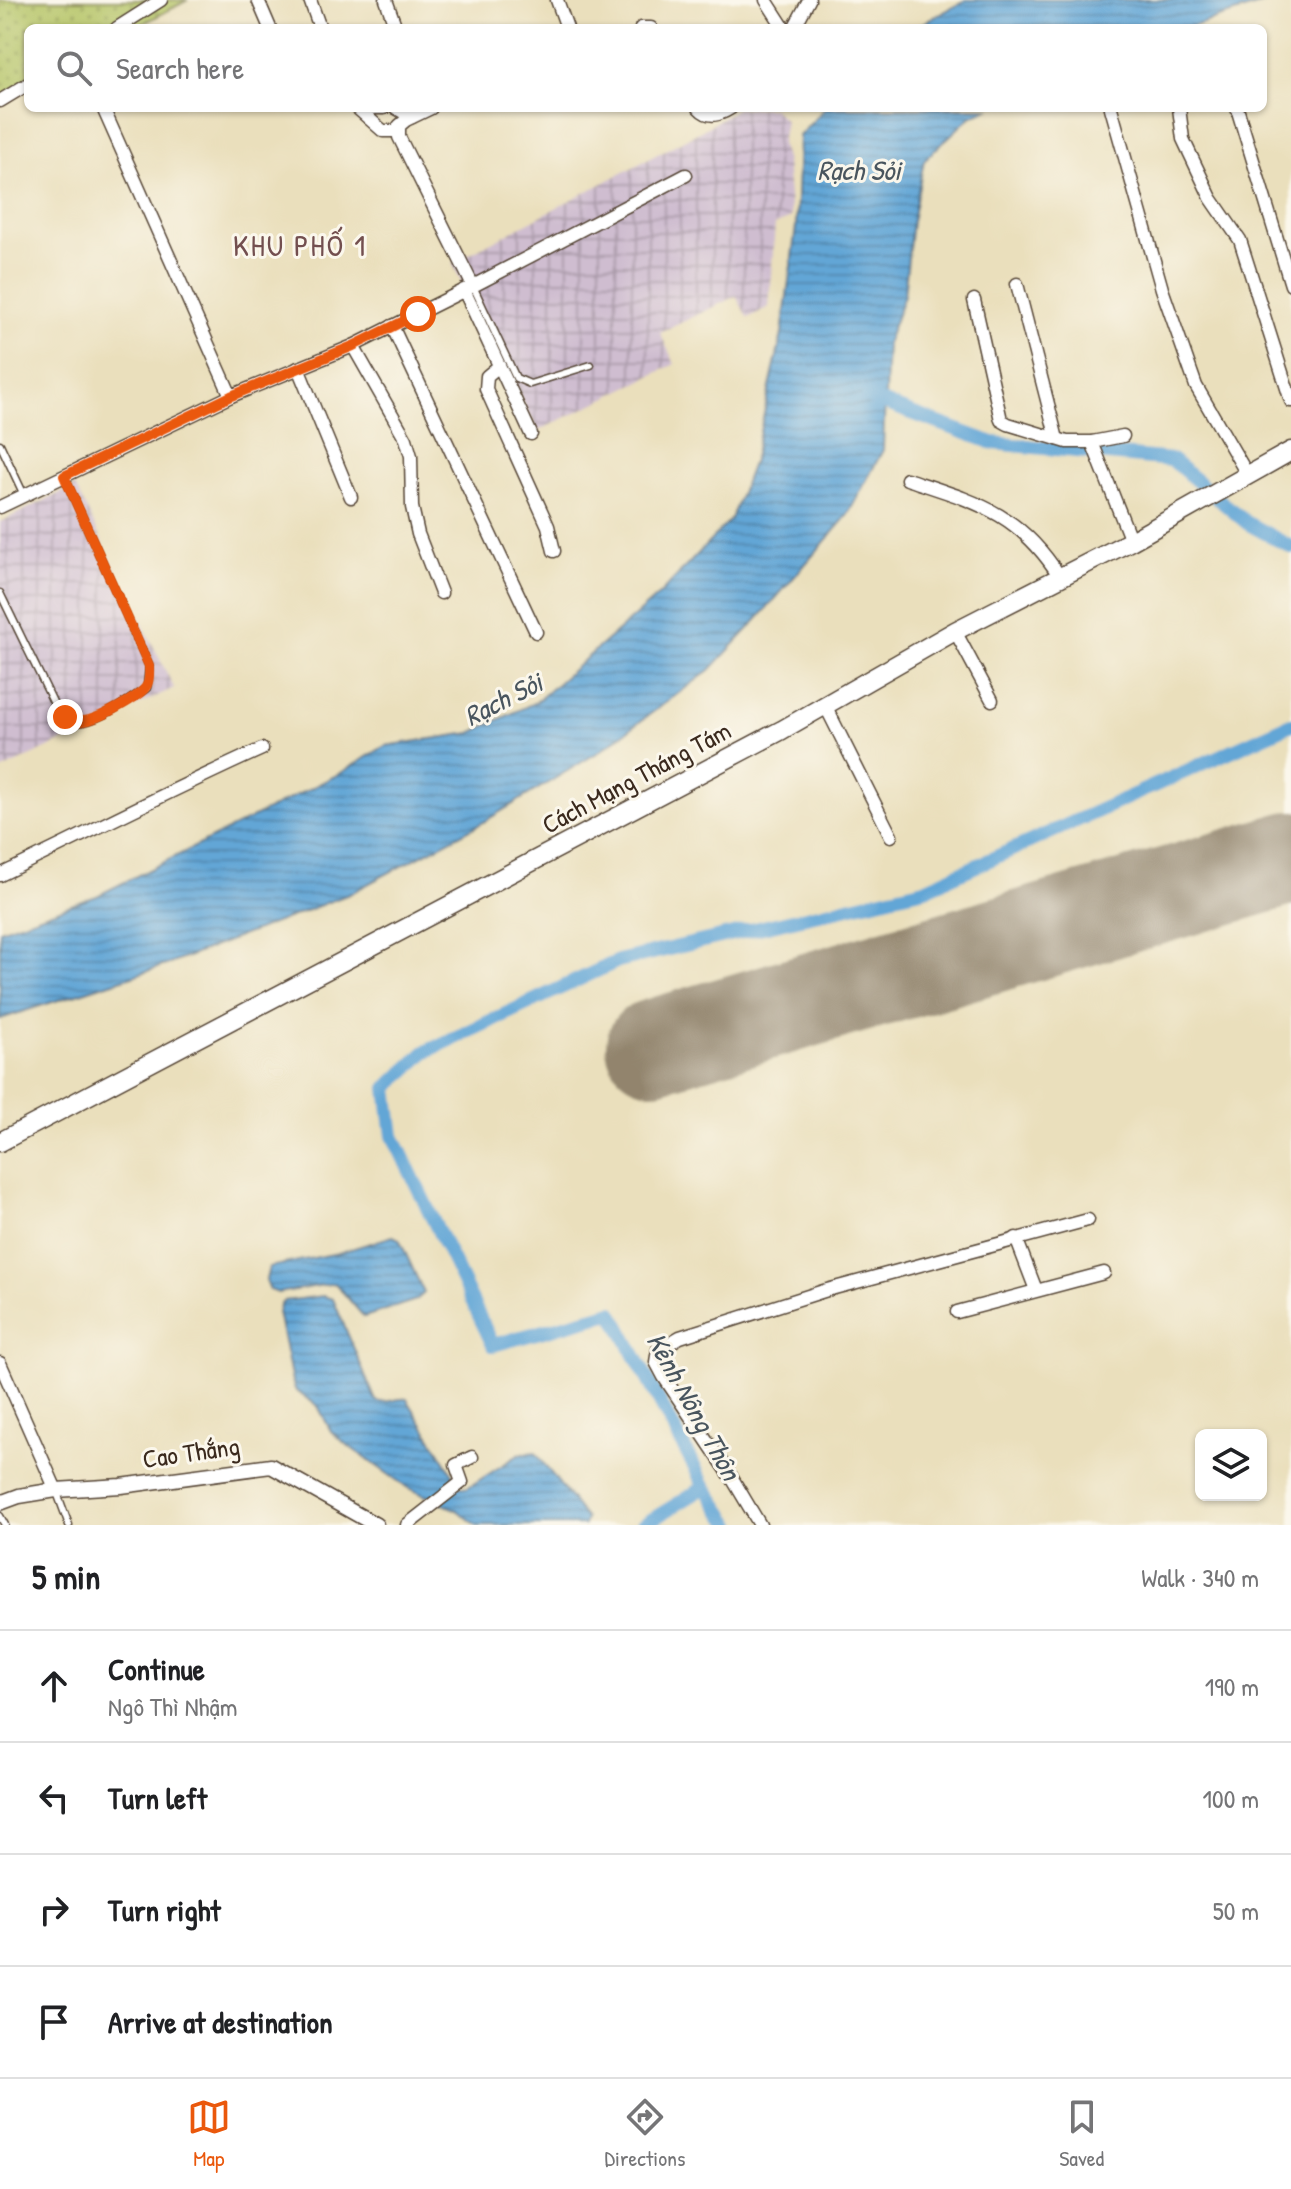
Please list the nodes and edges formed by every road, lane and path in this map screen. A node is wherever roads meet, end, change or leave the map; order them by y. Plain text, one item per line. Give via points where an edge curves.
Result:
1 (161, 0) edge
2 (258, 0) edge
3 (310, 0) edge
4 (386, 0) edge
5 (557, 0) edge
6 (766, 0) edge
7 (809, 0) edge
8 (123, 24) edge
9 (268, 24) edge
10 (319, 24) edge
11 (395, 24) edge
12 (566, 24) edge
13 (781, 24) edge
14 (796, 24) edge
15 (24, 86) edge
16 (0, 101) edge
17 (105, 112) edge
18 (362, 112) edge
19 (420, 112) edge
20 (703, 112) edge
21 (725, 112) edge
22 (1112, 112) edge
23 (1180, 112) edge
24 (1238, 112) edge
25 (398, 131) junction
26 (686, 175) dead end
27 (1017, 284) dead end
28 (1291, 285) edge
29 (469, 288) junction
30 (974, 300) dead end
31 (392, 326) junction
32 (353, 346) junction
33 (591, 365) dead end
34 (499, 366) junction
35 (298, 368) junction
36 (231, 396) junction
37 (1291, 401) edge
38 (531, 434) dead end
39 (1123, 436) dead end
40 (1057, 439) junction
41 (0, 444) edge
42 (1093, 446) junction
43 (1291, 451) edge
44 (64, 476) junction
45 (1244, 476) junction
46 (907, 479) dead end
47 (24, 495) junction
48 (351, 497) dead end
49 (0, 507) edge
50 (1131, 541) junction
51 (554, 551) dead end
52 (1060, 577) junction
53 (0, 593) edge
54 (441, 593) dead end
55 (955, 631) junction
56 (536, 632) dead end
57 (992, 700) dead end
58 (825, 705) junction
59 (262, 749) dead end
60 (891, 836) dead end
61 (1, 874) edge
62 (0, 1142) edge
63 (1088, 1220) dead end
64 (1016, 1238) junction
65 (1104, 1273) dead end
66 (1036, 1290) junction
67 (957, 1312) dead end
68 (0, 1363) edge
69 (472, 1457) dead end
70 (56, 1490) junction
71 (0, 1503) edge
72 (0, 1516) edge
73 (5, 1525) edge
74 (69, 1525) edge
75 (376, 1525) edge
76 (407, 1525) edge
77 (760, 1525) edge

1 - 8 street
2 - 9 street
3 - 10 street
4 - 11 street
5 - 12 street
6 - 13 street
7 - 14 street
15 - 16 street
17 - 36 street
18 - 25 street via 383,131
19 - 25 street
20 - 21 street
22 - 45 street via 1162,289 1196,386
23 - 37 street via 1183,139 1211,198 1240,240
24 - 28 street
25 - 29 street
26 - 29 street
27 - 40 street
29 - 31 street
29 - 33 lane via 522,382
29 - 34 street
30 - 40 street via 1001,420
31 - 32 street
31 - 56 street
32 - 35 street
32 - 54 street via 406,439 418,534
34 - 38 street
34 - 51 street via 487,376 486,389 548,526
35 - 36 street
35 - 48 street
36 - 44 street
39 - 42 street
40 - 42 street
41 - 47 lane
42 - 50 street
43 - 45 main road, Cách Mạng Tháng Tám
44 - 47 street
44 - 53 lane via 149,666 147,688 118,707 72,722 54,704
45 - 50 main road, Cách Mạng Tháng Tám
46 - 52 street via 986,506 1026,534
47 - 49 street
50 - 52 main road, Cách Mạng Tháng Tám
52 - 55 main road, Cách Mạng Tháng Tám
55 - 57 street
55 - 58 main road, Cách Mạng Tháng Tám
58 - 60 street
58 - 62 main road, Cách Mạng Tháng Tám
59 - 61 street
63 - 64 street
64 - 66 street
64 - 77 street via 812,1295 680,1337 658,1350 656,1362 664,1377
65 - 66 street
66 - 67 street
68 - 70 street
69 - 76 street via 456,1465 462,1482
70 - 71 street, Cao Thắng
70 - 74 lane
70 - 75 street, Cao Thắng via 271,1466
72 - 73 lane

